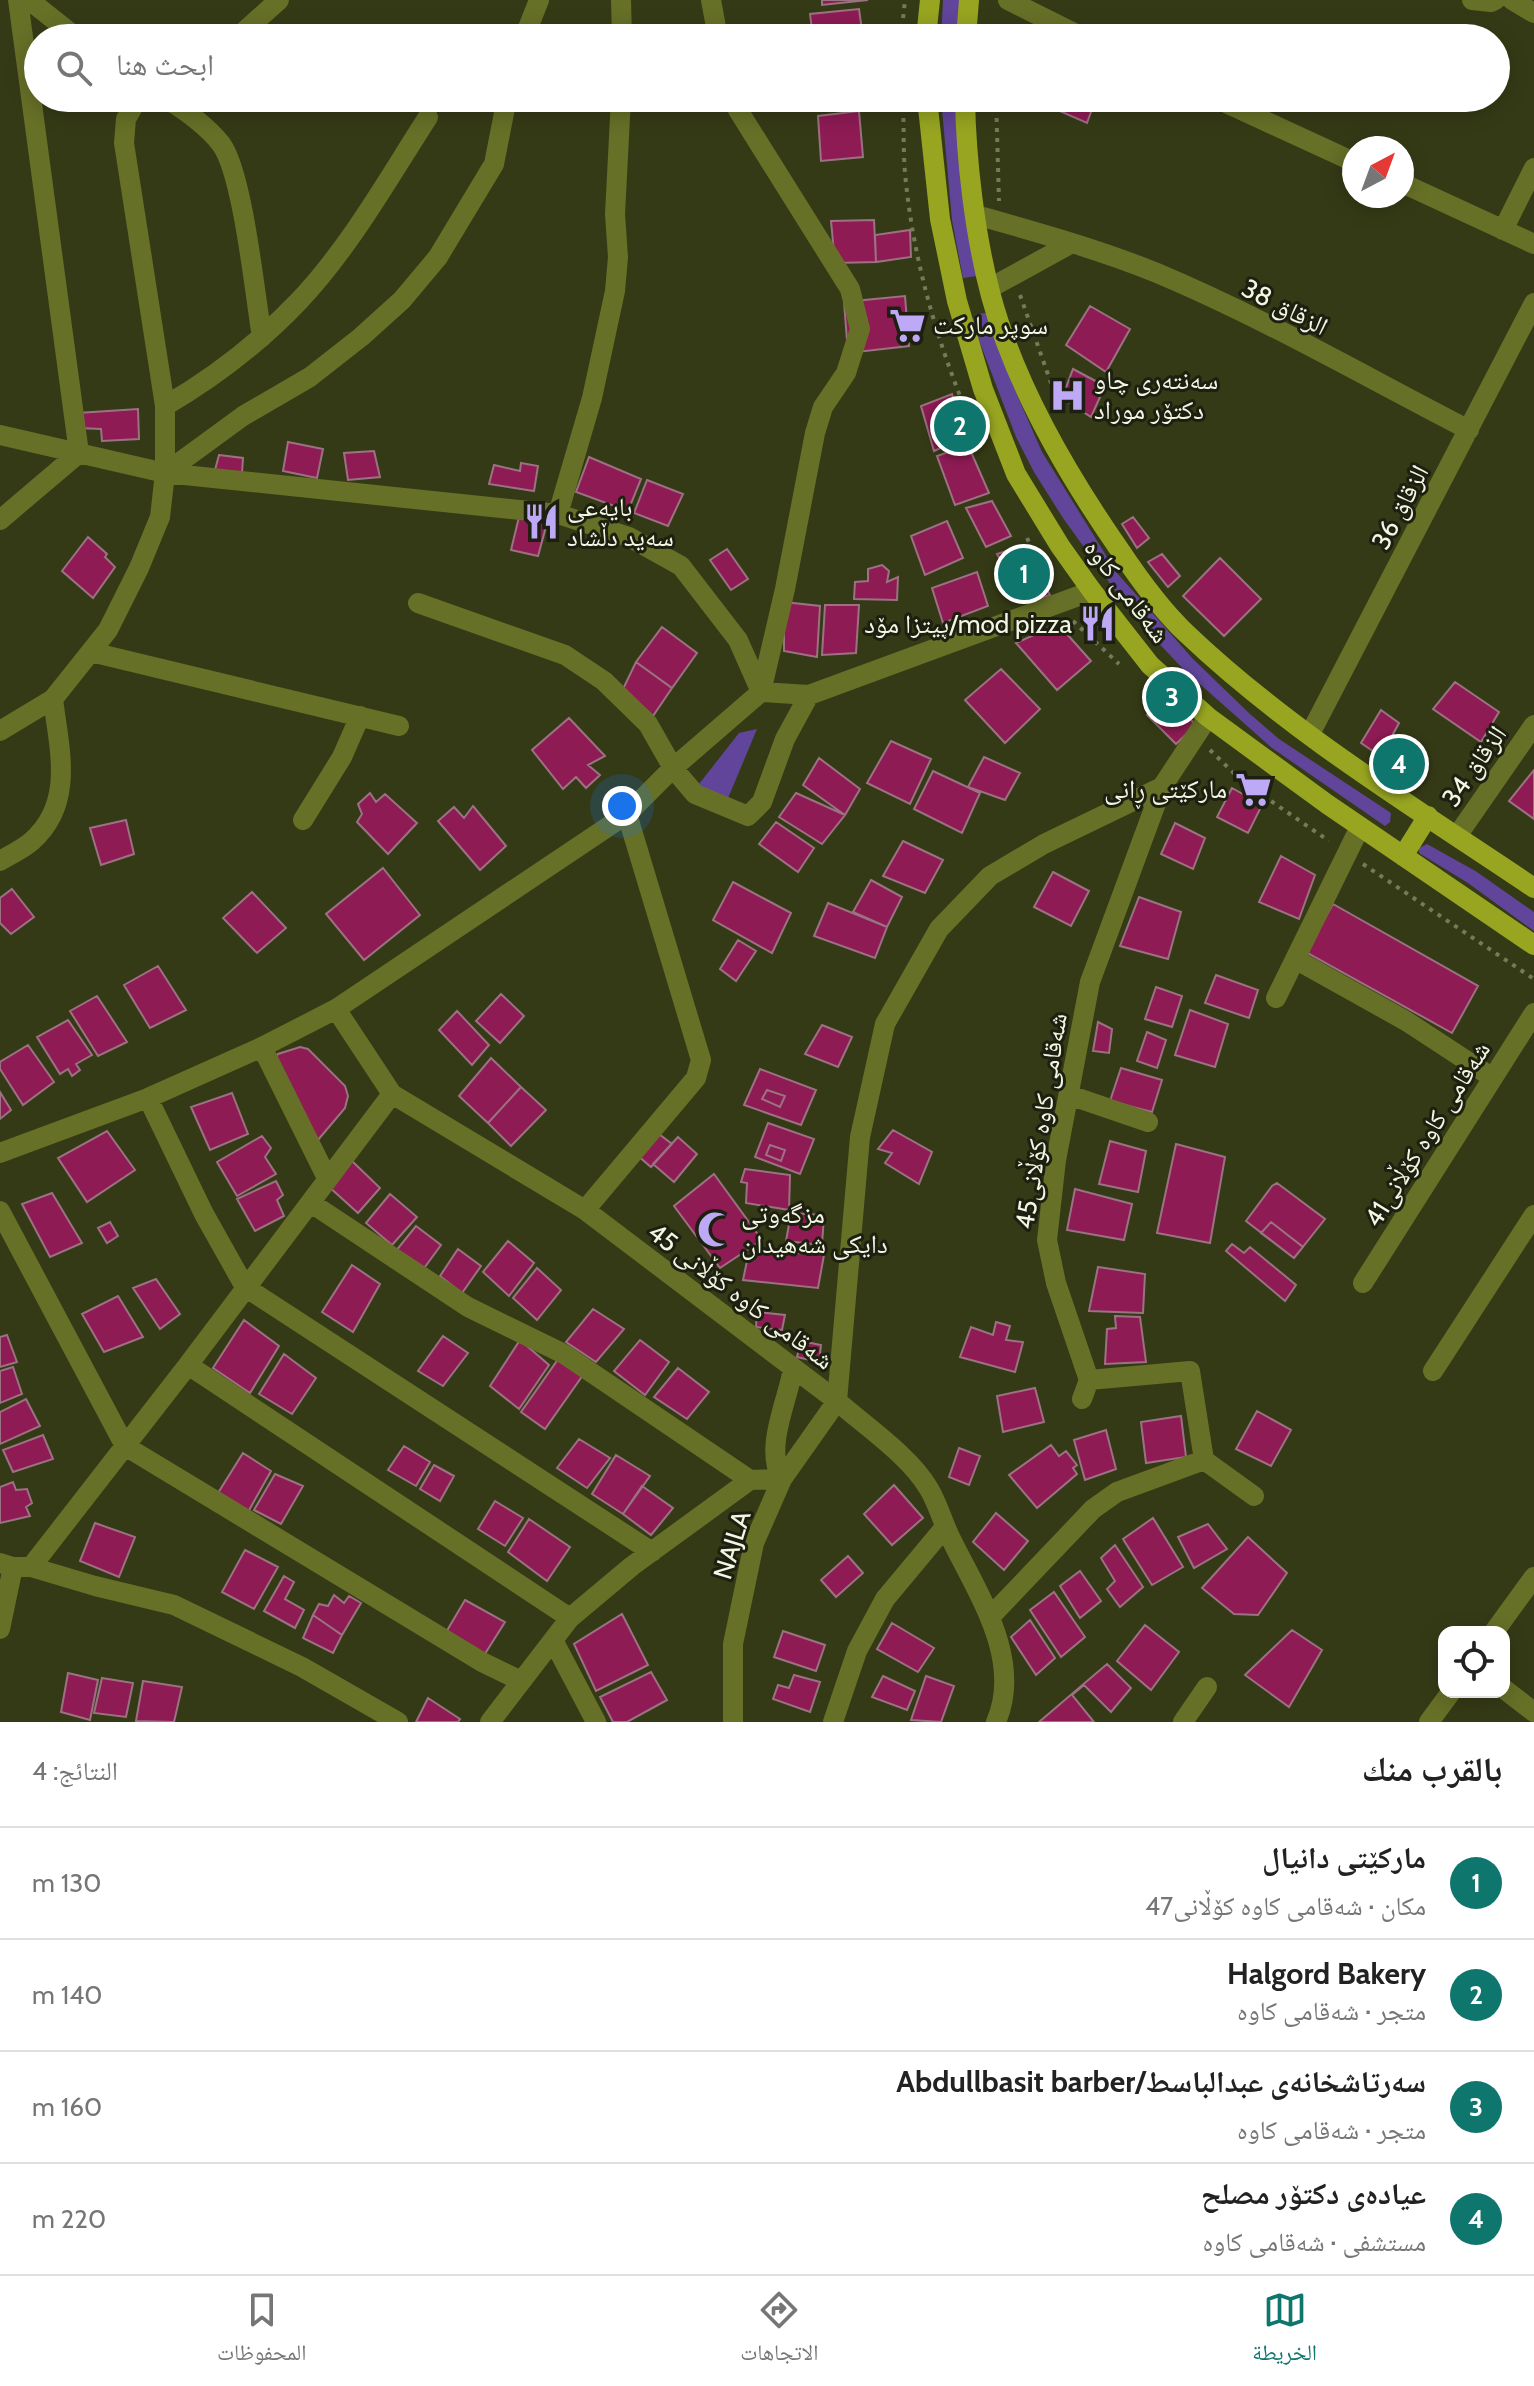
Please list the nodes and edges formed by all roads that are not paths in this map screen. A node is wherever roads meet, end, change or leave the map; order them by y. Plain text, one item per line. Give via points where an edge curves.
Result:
1 (18, 0) edge
2 (29, 0) edge
3 (279, 0) edge
4 (539, 0) edge
5 (621, 0) edge
6 (711, 0) edge
7 (930, 0) edge
8 (969, 0) edge
9 (1008, 0) edge
10 (1472, 0) edge
11 (1495, 0) edge
12 (1512, 0) edge
13 (1534, 13) edge
14 (59, 24) edge
15 (252, 24) edge
16 (530, 24) edge
17 (622, 24) edge
18 (715, 24) edge
19 (927, 24) edge
20 (967, 24) edge
21 (1056, 24) edge
22 (24, 45) edge
23 (33, 112) edge
24 (130, 112) edge
25 (186, 112) edge
26 (504, 112) edge
27 (620, 112) edge
28 (739, 112) edge
29 (929, 112) edge
30 (965, 112) edge
31 (1245, 112) edge
32 (428, 117) dead end
33 (1342, 156) edge
34 (1534, 168) edge
35 (1414, 189) edge
36 (976, 215) junction
37 (1503, 230) junction
38 (1072, 243) junction
39 (1534, 244) edge
40 (990, 288) junction
41 (957, 301) junction
42 (1534, 303) edge
43 (262, 337) junction
44 (165, 406) junction
45 (1469, 430) junction
46 (0, 435) edge
47 (79, 453) junction
48 (165, 473) junction
49 (558, 514) junction
50 (0, 520) edge
51 (1092, 591) junction
52 (418, 603) dead end
53 (91, 652) junction
54 (761, 692) junction
55 (809, 695) junction
56 (53, 699) junction
57 (360, 716) junction
58 (1208, 717) junction
59 (1534, 725) edge
60 (399, 726) dead end
61 (0, 731) edge
62 (1310, 734) junction
63 (673, 768) junction
64 (1162, 787) junction
65 (627, 814) junction
66 (1428, 816) junction
67 (303, 820) dead end
68 (1360, 827) junction
69 (1457, 836) junction
70 (1403, 856) junction
71 (0, 861) edge
72 (1534, 888) edge
73 (1534, 945) edge
74 (1295, 959) junction
75 (1276, 998) dead end
76 (336, 1009) junction
77 (1534, 1013) edge
78 (262, 1047) junction
79 (1493, 1078) junction
80 (392, 1094) junction
81 (1069, 1095) junction
82 (148, 1098) junction
83 (1148, 1122) dead end
84 (0, 1153) edge
85 (327, 1178) junction
86 (311, 1203) junction
87 (585, 1210) junction
88 (0, 1211) edge
89 (1534, 1215) edge
90 (1363, 1283) dead end
91 (245, 1287) junction
92 (188, 1365) junction
93 (793, 1369) junction
94 (1433, 1371) dead end
95 (837, 1401) junction
96 (125, 1446) junction
97 (1204, 1460) junction
98 (782, 1479) junction
99 (750, 1480) junction
100 (1254, 1496) dead end
101 (945, 1527) junction
102 (652, 1552) junction
103 (15, 1565) edge
104 (1534, 1577) edge
105 (990, 1617) junction
106 (570, 1618) junction
107 (1498, 1626) edge
108 (0, 1629) edge
109 (553, 1640) junction
110 (521, 1681) junction
111 (1207, 1687) dead end
112 (1510, 1694) edge
113 (1447, 1698) edge
114 (1534, 1712) edge
115 (398, 1722) edge
116 (490, 1722) edge
117 (596, 1722) edge
118 (733, 1722) edge
119 (833, 1722) edge
120 (996, 1722) edge
121 (1183, 1722) edge
122 (1429, 1722) edge

1 - 22 street
2 - 14 street
3 - 15 street
4 - 16 street
5 - 17 street
6 - 18 street
7 - 19 main road
8 - 20 main road
9 - 21 street
10 - 11 street
12 - 13 street
23 - 47 street
24 - 44 street via 124,143
25 - 43 street via 222,145 237,183
26 - 48 street via 494,164 438,257 402,300 310,377 243,416
27 - 49 street via 615,291 592,398
28 - 54 street via 850,289 860,329 846,373 823,407 815,433
29 - 41 main road, شەقامی کاوە via 940,219
30 - 36 main road, شەقامی کاوە
31 - 33 street
32 - 43 street via 352,233 301,299
34 - 37 street
35 - 37 street
36 - 38 street, الزقاق 38
36 - 40 main road, شەقامی کاوە
37 - 39 street
38 - 40 street
38 - 45 street, الزقاق 38 via 1156,273
40 - 41 main road
40 - 62 main road, شەقامی کاوە via 1019,372 1058,452 1139,578 1184,632
41 - 51 main road, شەقامی کاوە via 1016,474
42 - 45 street, الزقاق 36
43 - 44 street via 208,381
44 - 48 street
45 - 62 street, الزقاق 36
46 - 47 street
47 - 48 street
47 - 50 street
48 - 49 street
48 - 53 street via 160,517 139,568
49 - 54 street via 629,537 681,566 738,640
51 - 55 street
51 - 58 main road, شەقامی کاوە via 1150,665
52 - 63 street via 565,655 604,681 648,724
53 - 56 street
53 - 57 street
54 - 55 street
54 - 63 street
55 - 63 street via 785,739 762,802 748,816 695,794
56 - 61 street
56 - 71 street via 62,771 57,806 33,841
57 - 60 street
57 - 67 street
58 - 64 street, شەقامی کاوە کۆڵانی45
58 - 68 main road, شەقامی کاوە
59 - 69 street, الزقاق 34
62 - 66 main road, شەقامی کاوە
63 - 65 street
64 - 81 street, شەقامی کاوە کۆڵانی45 via 1090,982
64 - 95 street, شەقامی کاوە کۆڵانی 45 via 990,876 939,929 885,1024 860,1137
65 - 76 street
65 - 87 street via 701,1060 696,1078
66 - 69 main road, شەقامی کاوە
66 - 70 main road
68 - 70 main road, شەقامی کاوە
68 - 74 street
69 - 72 main road, شەقامی کاوە
70 - 73 main road, شەقامی کاوە
74 - 75 street
74 - 79 street via 1406,1021
76 - 78 street
76 - 80 street
77 - 79 street, شەقامی کاوە کۆڵانی41
78 - 82 street
78 - 85 street
79 - 90 street, شەقامی کاوە کۆڵانی41
80 - 85 street
80 - 87 street, شەقامی کاوە کۆڵانی 45
81 - 83 street
81 - 97 street, شەقامی کاوە کۆڵانی45 via 1047,1240 1085,1389 1190,1371
82 - 84 street
82 - 91 street
85 - 86 street
86 - 91 street
86 - 99 street via 468,1307 564,1354
87 - 93 street, شەقامی کاوە کۆڵانی 45
88 - 96 street
89 - 94 street
91 - 92 street
91 - 102 street
92 - 96 street
92 - 106 street
93 - 95 street, شەقامی کاوە کۆڵانی 45
93 - 98 street via 774,1466
95 - 98 street, NAJLA
95 - 101 street via 929,1488
96 - 103 street
96 - 110 street
97 - 100 street
97 - 105 street via 1117,1492 1093,1509
98 - 99 street
98 - 118 street, NAJLA via 754,1543 733,1644
99 - 102 street
101 - 105 street
101 - 119 street via 885,1599 857,1651
102 - 106 street
103 - 108 street
103 - 115 street via 174,1605 302,1667
104 - 107 street
105 - 120 street via 1005,1666 1004,1704
106 - 109 street
109 - 110 street
109 - 117 street
110 - 116 street
111 - 121 street
112 - 114 street
113 - 122 street

